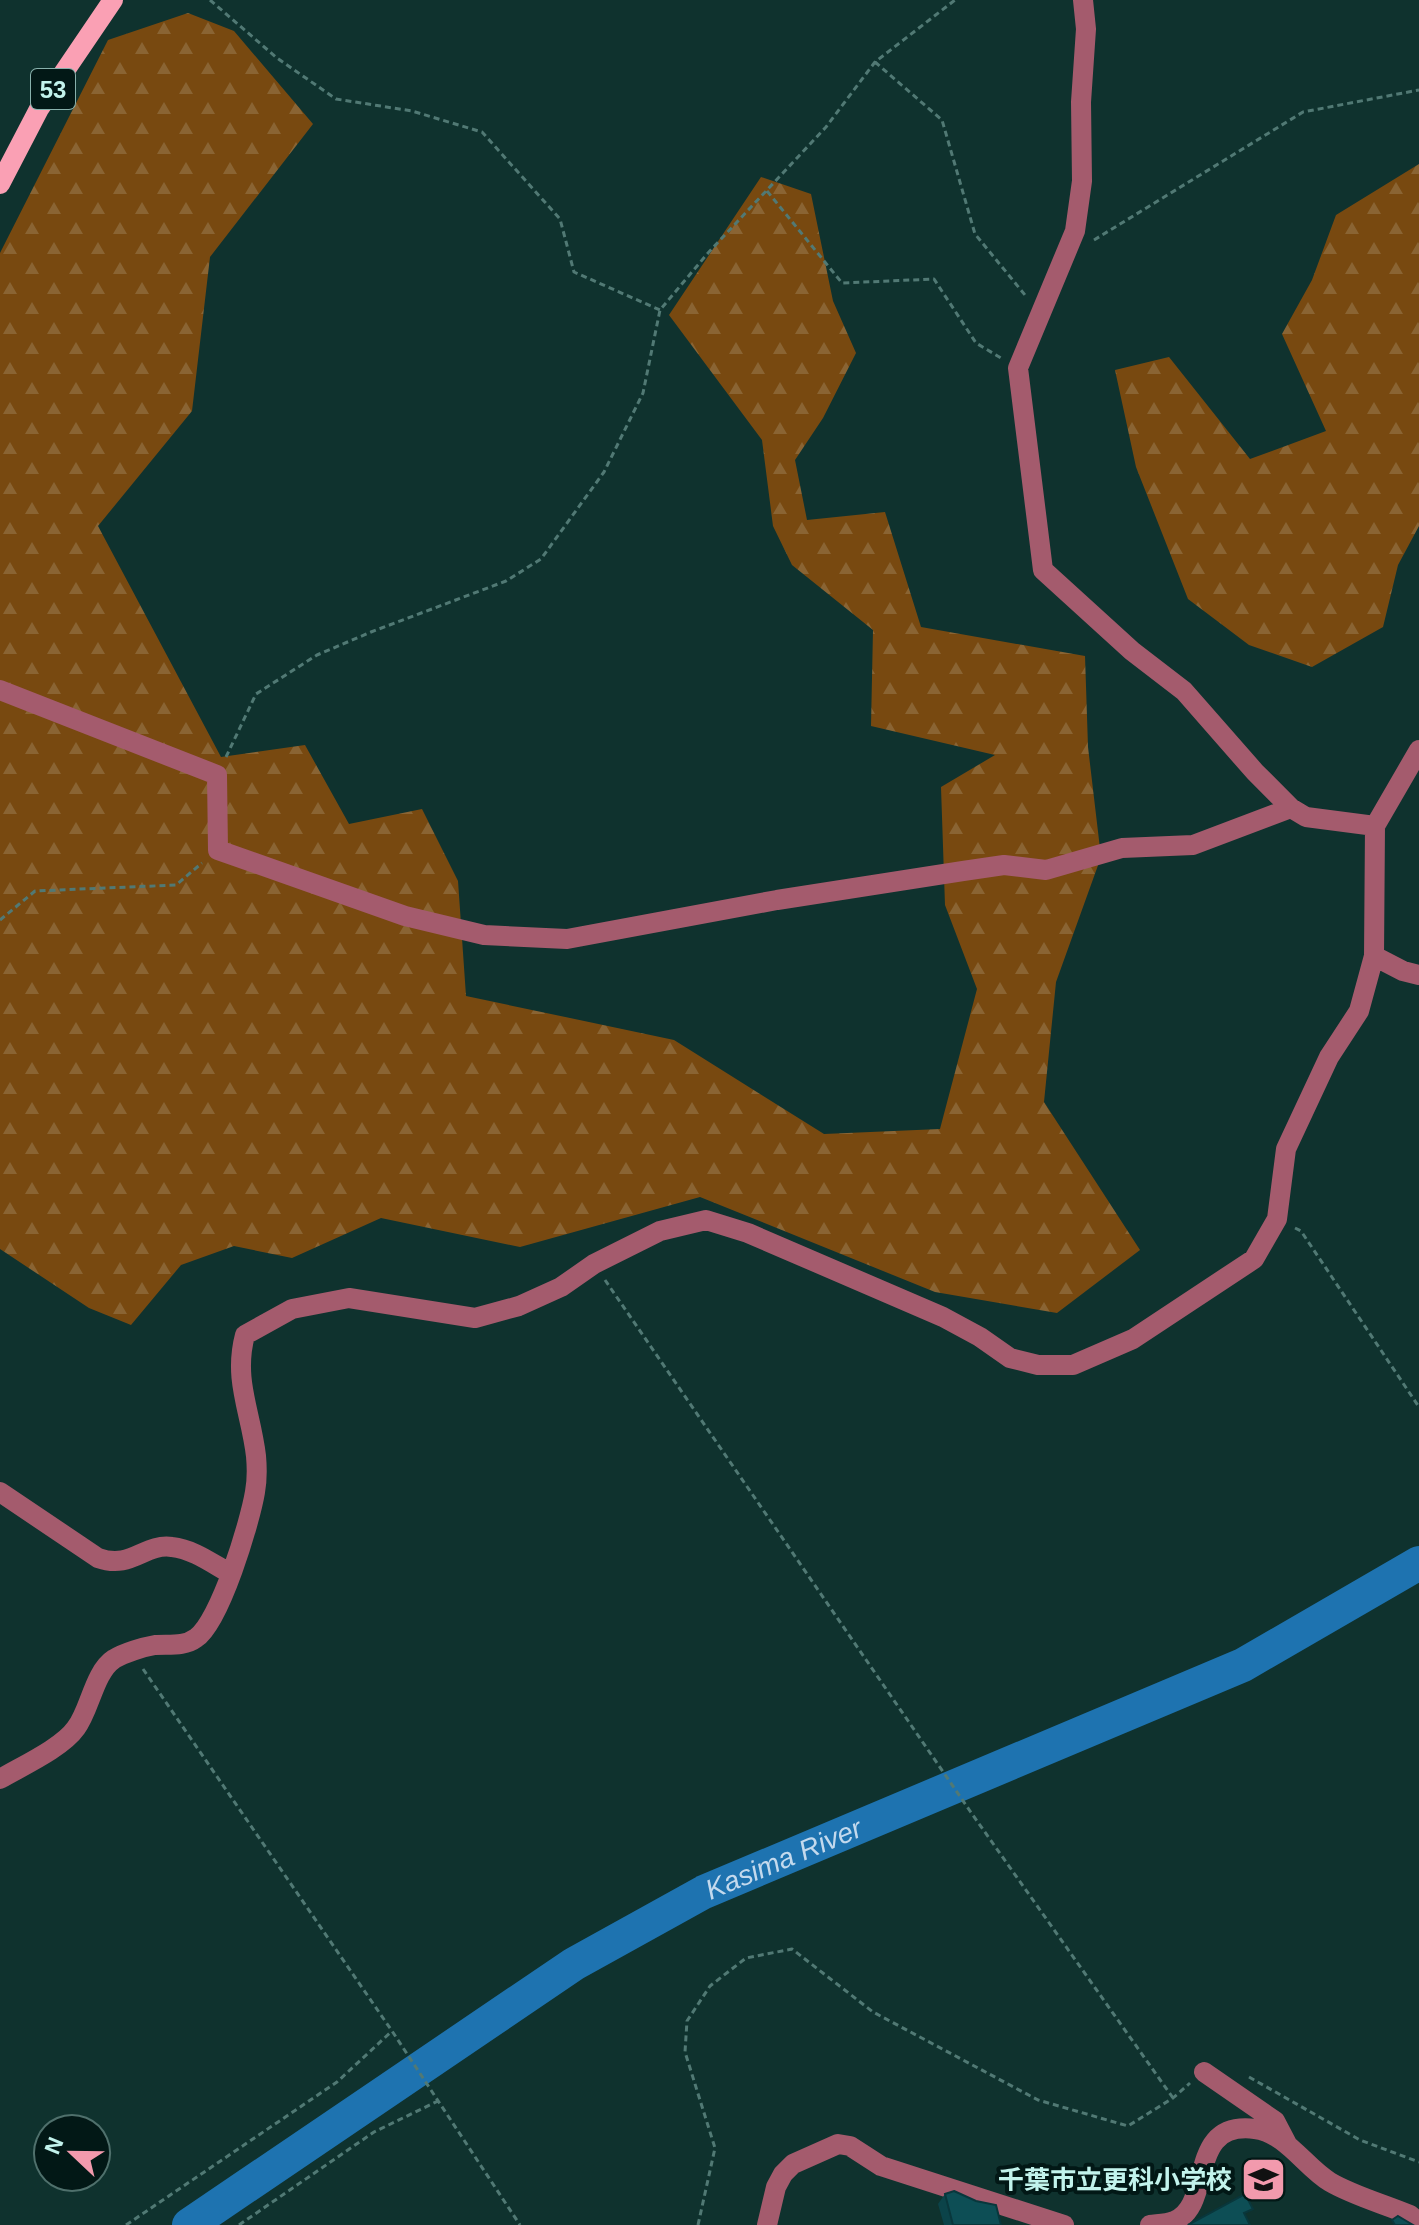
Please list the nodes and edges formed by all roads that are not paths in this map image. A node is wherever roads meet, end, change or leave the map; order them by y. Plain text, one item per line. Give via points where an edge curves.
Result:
1 (113, 0) edge
2 (1083, 0) edge
3 (0, 184) edge
4 (0, 690) edge
5 (1419, 750) edge
6 (1291, 808) junction
7 (1375, 826) junction
8 (1374, 956) junction
9 (1419, 975) edge
10 (0, 1492) edge
11 (231, 1574) junction
12 (0, 1779) edge
13 (1204, 2072) dead end
14 (1287, 2144) junction
15 (1419, 2223) edge
16 (767, 2225) edge
17 (1064, 2225) edge
18 (1150, 2225) edge

1 - 3 main road, 53 via 39,109
2 - 6 street via 1082,181 1075,231 1018,368 1043,570 1184,691
4 - 6 street via 217,775 218,850 405,916 484,935 567,939 948,873 1004,865 1046,870 1122,848 1193,845
5 - 7 street
6 - 7 street via 1306,817
7 - 8 street
8 - 9 street
8 - 11 street via 1359,1011 1329,1057 1286,1149 1277,1219 1254,1259 1133,1339 1073,1365 1010,1358 943,1317 706,1220 660,1231 561,1287 475,1318 349,1298 292,1309 245,1335 240,1354 256,1456 256,1491
10 - 11 street via 111,1563 171,1546
11 - 12 street via 210,1623 196,1638 112,1660 76,1729
13 - 14 street via 1275,2121
14 - 15 street via 1332,2183
14 - 18 street via 1245,2128 1217,2137 1187,2211 1175,2221
16 - 17 street via 783,2174 838,2144 881,2166

